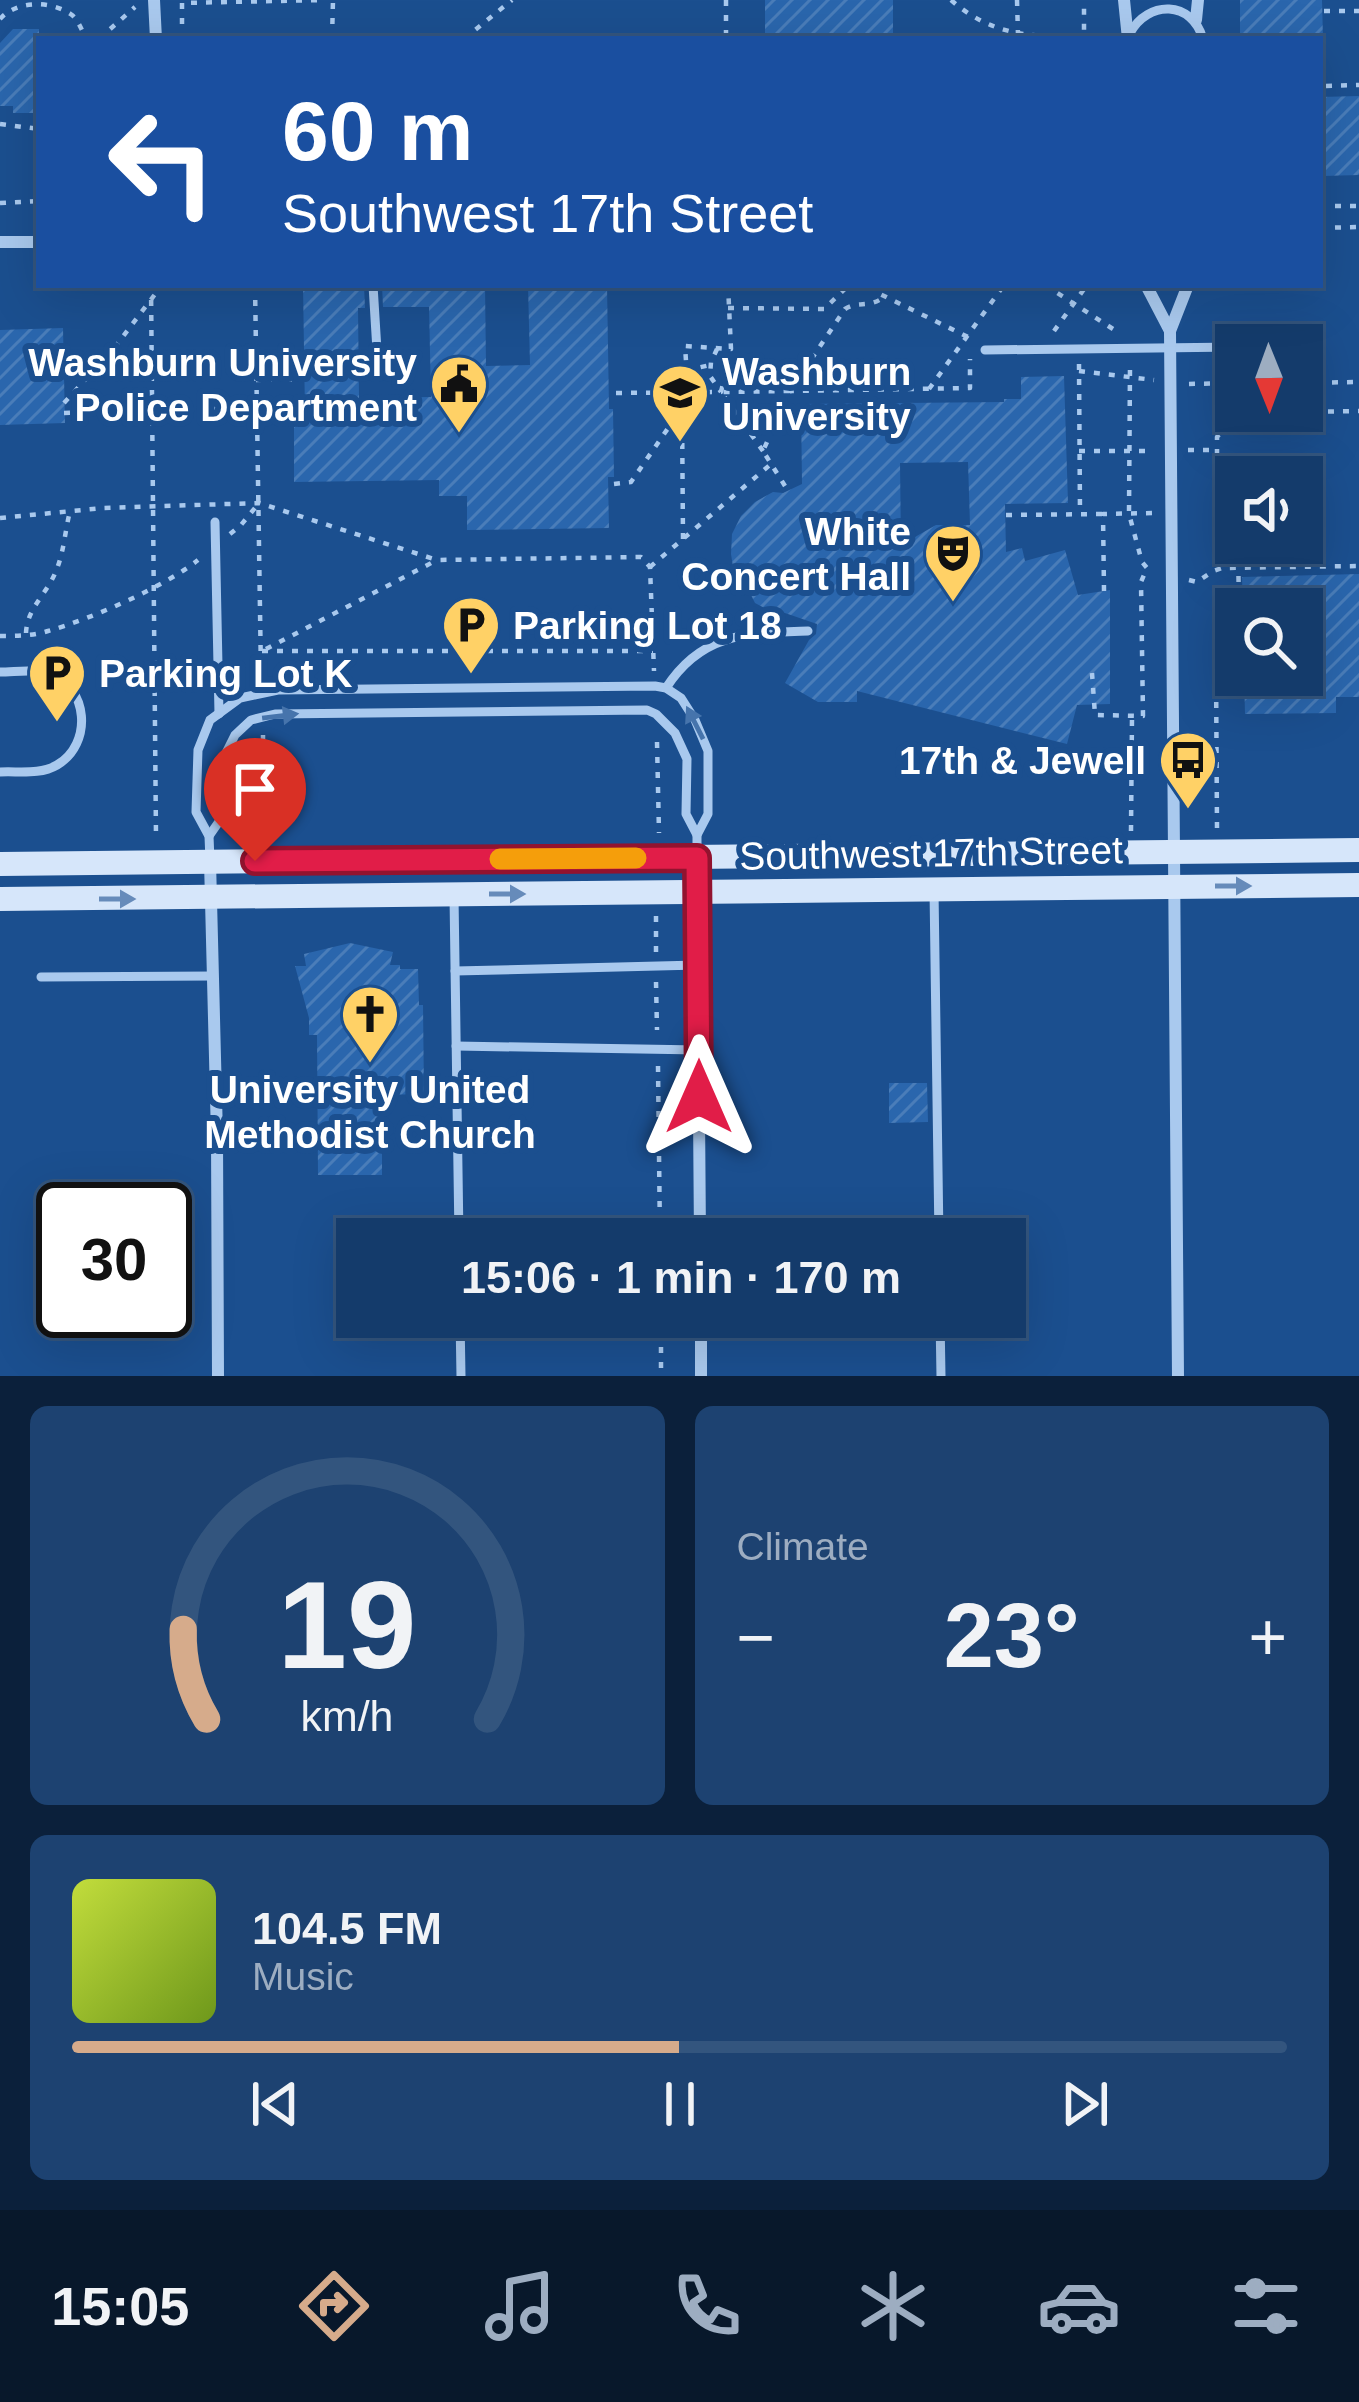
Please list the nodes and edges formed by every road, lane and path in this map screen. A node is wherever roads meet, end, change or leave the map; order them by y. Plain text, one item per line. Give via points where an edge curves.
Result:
1 (154, 0) edge
2 (329, 0) edge
3 (512, 0) edge
4 (726, 0) edge
5 (951, 0) edge
6 (1017, 0) edge
7 (1084, 0) edge
8 (1124, 0) edge
9 (1198, 0) edge
10 (1349, 0) edge
11 (182, 1) edge
12 (136, 6) dead end
13 (1324, 11) dead end
14 (1350, 11) junction
15 (1359, 11) edge
16 (0, 20) edge
17 (1196, 20) junction
18 (1018, 35) junction
19 (85, 36) edge
20 (102, 36) edge
21 (157, 36) edge
22 (182, 36) edge
23 (332, 36) edge
24 (468, 36) edge
25 (726, 36) edge
26 (1040, 36) edge
27 (1084, 36) edge
28 (1129, 36) edge
29 (1130, 36) edge
30 (1202, 36) edge
31 (1359, 85) edge
32 (1326, 86) dead end
33 (0, 124) edge
34 (36, 129) edge
35 (36, 201) edge
36 (0, 203) edge
37 (1323, 206) edge
38 (1359, 206) edge
39 (1359, 227) edge
40 (1323, 228) edge
41 (0, 242) edge
42 (36, 242) edge
43 (151, 288) edge
44 (160, 288) edge
45 (255, 288) edge
46 (374, 288) edge
47 (728, 288) edge
48 (846, 288) edge
49 (874, 288) edge
50 (1002, 288) edge
51 (1050, 288) edge
52 (1085, 288) edge
53 (1148, 288) edge
54 (1187, 288) edge
55 (884, 297) junction
56 (151, 299) junction
57 (1074, 303) junction
58 (728, 308) junction
59 (824, 309) junction
60 (844, 309) junction
61 (1170, 332) junction
62 (966, 336) junction
63 (975, 340) dead end
64 (1048, 340) dead end
65 (1170, 347) junction
66 (1215, 347) edge
67 (718, 348) junction
68 (1078, 348) junction
69 (1130, 348) junction
70 (731, 349) junction
71 (985, 350) dead end
72 (710, 365) junction
73 (378, 368) dead end
74 (1079, 371) junction
75 (1130, 376) junction
76 (687, 377) junction
77 (304, 379) dead end
78 (256, 380) junction
79 (1154, 380) dead end
80 (1323, 382) edge
81 (1359, 382) edge
82 (1215, 383) edge
83 (1189, 384) dead end
84 (929, 388) junction
85 (790, 391) junction
86 (688, 392) junction
87 (721, 392) junction
88 (616, 393) dead end
89 (64, 403) dead end
90 (296, 407) dead end
91 (257, 408) junction
92 (682, 408) junction
93 (152, 412) junction
94 (1323, 412) edge
95 (1359, 412) edge
96 (64, 413) dead end
97 (1220, 432) edge
98 (1188, 450) dead end
99 (1215, 450) junction
100 (763, 451) junction
101 (1079, 451) junction
102 (1129, 451) junction
103 (1154, 451) dead end
104 (1215, 456) edge
105 (771, 464) junction
106 (614, 484) dead end
107 (784, 486) dead end
108 (259, 503) junction
109 (152, 506) junction
110 (70, 512) junction
111 (1155, 513) dead end
112 (1080, 514) junction
113 (1103, 514) junction
114 (1129, 514) junction
115 (1006, 515) dead end
116 (0, 518) edge
117 (215, 522) dead end
118 (683, 539) junction
119 (216, 546) junction
120 (437, 560) junction
121 (1221, 564) edge
122 (1239, 564) edge
123 (1359, 566) edge
124 (650, 567) junction
125 (1222, 568) junction
126 (1239, 568) junction
127 (1184, 579) dead end
128 (152, 586) junction
129 (1239, 588) edge
130 (1104, 591) dead end
131 (808, 631) dead end
132 (0, 636) edge
133 (26, 636) junction
134 (261, 651) junction
135 (653, 651) junction
136 (0, 672) edge
137 (1092, 673) dead end
138 (660, 687) junction
139 (261, 693) junction
140 (1216, 696) edge
141 (219, 714) junction
142 (656, 714) junction
143 (262, 717) junction
144 (1132, 717) junction
145 (0, 772) edge
146 (1217, 828) dead end
147 (263, 832) dead end
148 (1132, 840) dead end
149 (697, 846) junction
150 (210, 849) junction
151 (1359, 850) edge
152 (1173, 853) junction
153 (655, 858) junction
154 (157, 862) junction
155 (0, 864) edge
156 (1359, 885) edge
157 (1174, 886) junction
158 (934, 889) junction
159 (698, 892) junction
160 (655, 893) junction
161 (454, 894) junction
162 (211, 898) junction
163 (0, 899) edge
164 (698, 965) junction
165 (656, 967) junction
166 (455, 971) junction
167 (41, 976) dead end
168 (213, 976) junction
169 (456, 1046) junction
170 (699, 1050) junction
171 (657, 1051) junction
172 (459, 1218) edge
173 (660, 1218) edge
174 (700, 1218) edge
175 (939, 1218) edge
176 (460, 1338) edge
177 (661, 1338) edge
178 (700, 1338) edge
179 (940, 1338) edge
180 (218, 1376) edge
181 (461, 1376) edge
182 (662, 1376) edge
183 (701, 1376) edge
184 (941, 1376) edge
185 (1178, 1376) edge

1 - 21 street
2 - 11 path
2 - 23 path
3 - 24 path
4 - 25 path
5 - 18 path
6 - 18 path
7 - 27 path
8 - 28 street
9 - 17 street
10 - 14 path
11 - 22 path
12 - 20 path
13 - 14 path
14 - 15 path
16 - 19 path via 16,6 50,5 69,13
17 - 29 lane via 1184,10 1152,9
17 - 30 lane
18 - 26 path
31 - 32 path
33 - 34 path
35 - 36 path
37 - 38 path
39 - 40 path
41 - 42 street
43 - 56 path
44 - 56 path
45 - 78 path
46 - 73 lane
47 - 58 path
48 - 59 path
49 - 55 path
50 - 62 path
51 - 57 path
52 - 57 path
53 - 61 street
54 - 61 street
55 - 60 path
55 - 62 path
56 - 89 path
56 - 93 path
57 - 64 path
58 - 59 path
58 - 70 path
59 - 60 path
60 - 85 path
61 - 65 street
62 - 63 path
62 - 84 path
62 - 84 path via 970,388
65 - 66 lane
65 - 69 lane
65 - 152 street
67 - 70 path
67 - 72 path
67 - 76 path via 685,346
68 - 69 lane
68 - 71 lane
68 - 74 path
69 - 75 path
70 - 87 path
72 - 76 path
72 - 87 path
74 - 75 path
74 - 101 path
75 - 79 path
75 - 102 path
76 - 86 path
77 - 78 path
78 - 91 path
80 - 81 path
82 - 83 path
84 - 85 path
85 - 87 path
85 - 100 path
86 - 87 path
86 - 88 path
86 - 92 path
87 - 100 path
90 - 91 path
91 - 93 path
91 - 108 path
92 - 106 path via 632,482
92 - 118 path
93 - 96 path
93 - 109 path
94 - 95 path
97 - 99 path
98 - 99 path
99 - 104 path
100 - 105 path
101 - 102 path
101 - 112 path
102 - 103 path
102 - 114 path
105 - 107 path
105 - 118 path
108 - 109 path
108 - 119 path
108 - 120 path
108 - 134 path
109 - 110 path
109 - 128 path
110 - 116 path
110 - 133 path via 57,569 30,610
111 - 114 path
112 - 113 path
112 - 115 path
113 - 114 path
113 - 130 path
114 - 144 path via 1147,568 1143,716
117 - 119 lane
118 - 124 path
119 - 128 path
119 - 141 lane
120 - 124 path via 641,556
120 - 134 path
121 - 125 path
122 - 126 path
123 - 126 path
124 - 135 path
125 - 126 path
125 - 127 path via 1197,582
126 - 129 path
128 - 133 path
128 - 154 path
131 - 138 lane via 715,642
132 - 133 path
134 - 135 path
134 - 139 path
135 - 138 path
136 - 145 lane via 59,679 82,720 76,745 58,764
137 - 144 path via 1095,715
138 - 139 lane
149 -> 138 lane via 708,814 708,751 681,698
139 - 141 lane
140 - 146 path
141 - 150 lane via 198,750 196,812
143 -> 142 lane
142 - 149 lane via 687,759 686,814
142 - 153 path
143 - 147 path
143 - 150 lane via 235,735 226,753 225,813
144 - 148 path
149 - 152 main road, Southwest 17th Street
149 - 153 main road, Southwest 17th Street
149 - 159 street
150 - 153 main road, Southwest 17th Street
150 - 154 main road, Southwest 17th Street
150 - 162 street
151 - 152 main road, Southwest 17th Street
152 - 157 street
154 - 155 main road, Southwest 17th Street
157 -> 156 main road, Southwest 17th Street
157 - 158 main road, Southwest 17th Street
157 - 185 street
158 - 159 main road, Southwest 17th Street
158 - 175 lane
159 - 160 main road, Southwest 17th Street
159 - 164 street
161 -> 160 main road, Southwest 17th Street
160 - 165 path
161 - 162 main road, Southwest 17th Street
161 - 166 lane
163 -> 162 main road, Southwest 17th Street
162 - 168 street
164 - 165 lane
164 - 170 street
165 - 166 lane
165 - 171 path
166 - 169 lane
167 - 168 lane
168 - 180 street
169 - 171 lane
169 - 172 lane
170 - 171 lane
170 - 174 street
171 - 173 path
176 - 181 lane
177 - 182 path
178 - 183 street
179 - 184 lane

